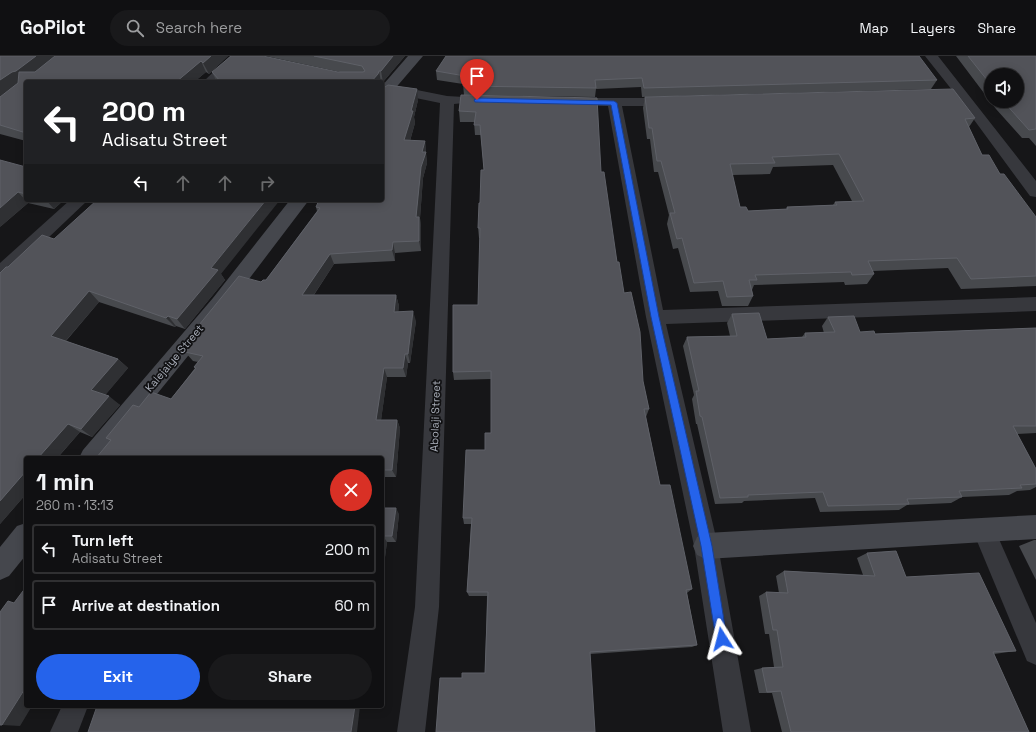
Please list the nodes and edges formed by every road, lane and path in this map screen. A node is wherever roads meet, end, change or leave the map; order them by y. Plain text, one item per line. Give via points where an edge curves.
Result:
1 (416, 56) edge
2 (931, 56) edge
3 (243, 57) edge
4 (213, 80) edge
5 (384, 90) edge
6 (962, 94) junction
7 (915, 96) edge
8 (447, 100) junction
9 (471, 100) edge
10 (558, 102) edge
11 (685, 102) edge
12 (614, 103) junction
13 (1036, 192) edge
14 (78, 202) edge
15 (298, 202) edge
16 (0, 273) edge
17 (1036, 304) edge
18 (655, 317) junction
19 (92, 456) edge
20 (1036, 527) edge
21 (983, 529) junction
22 (24, 537) edge
23 (706, 546) junction
24 (0, 567) edge
25 (1036, 652) edge
26 (74, 708) edge
27 (64, 732) edge
28 (411, 732) edge
29 (737, 732) edge

1 - 5 street
2 - 6 street
3 - 4 street
5 - 8 street
6 - 7 street
6 - 13 street
8 - 9 street
8 - 28 street, Abolaji Street via 427,607
10 - 12 street
11 - 12 street
12 - 18 street
14 - 16 street
15 - 19 street, Kalejaiye Street via 220,303
17 - 18 street
18 - 23 street
20 - 21 street
21 - 23 street
21 - 25 street
22 - 24 street
23 - 29 street
26 - 27 street

